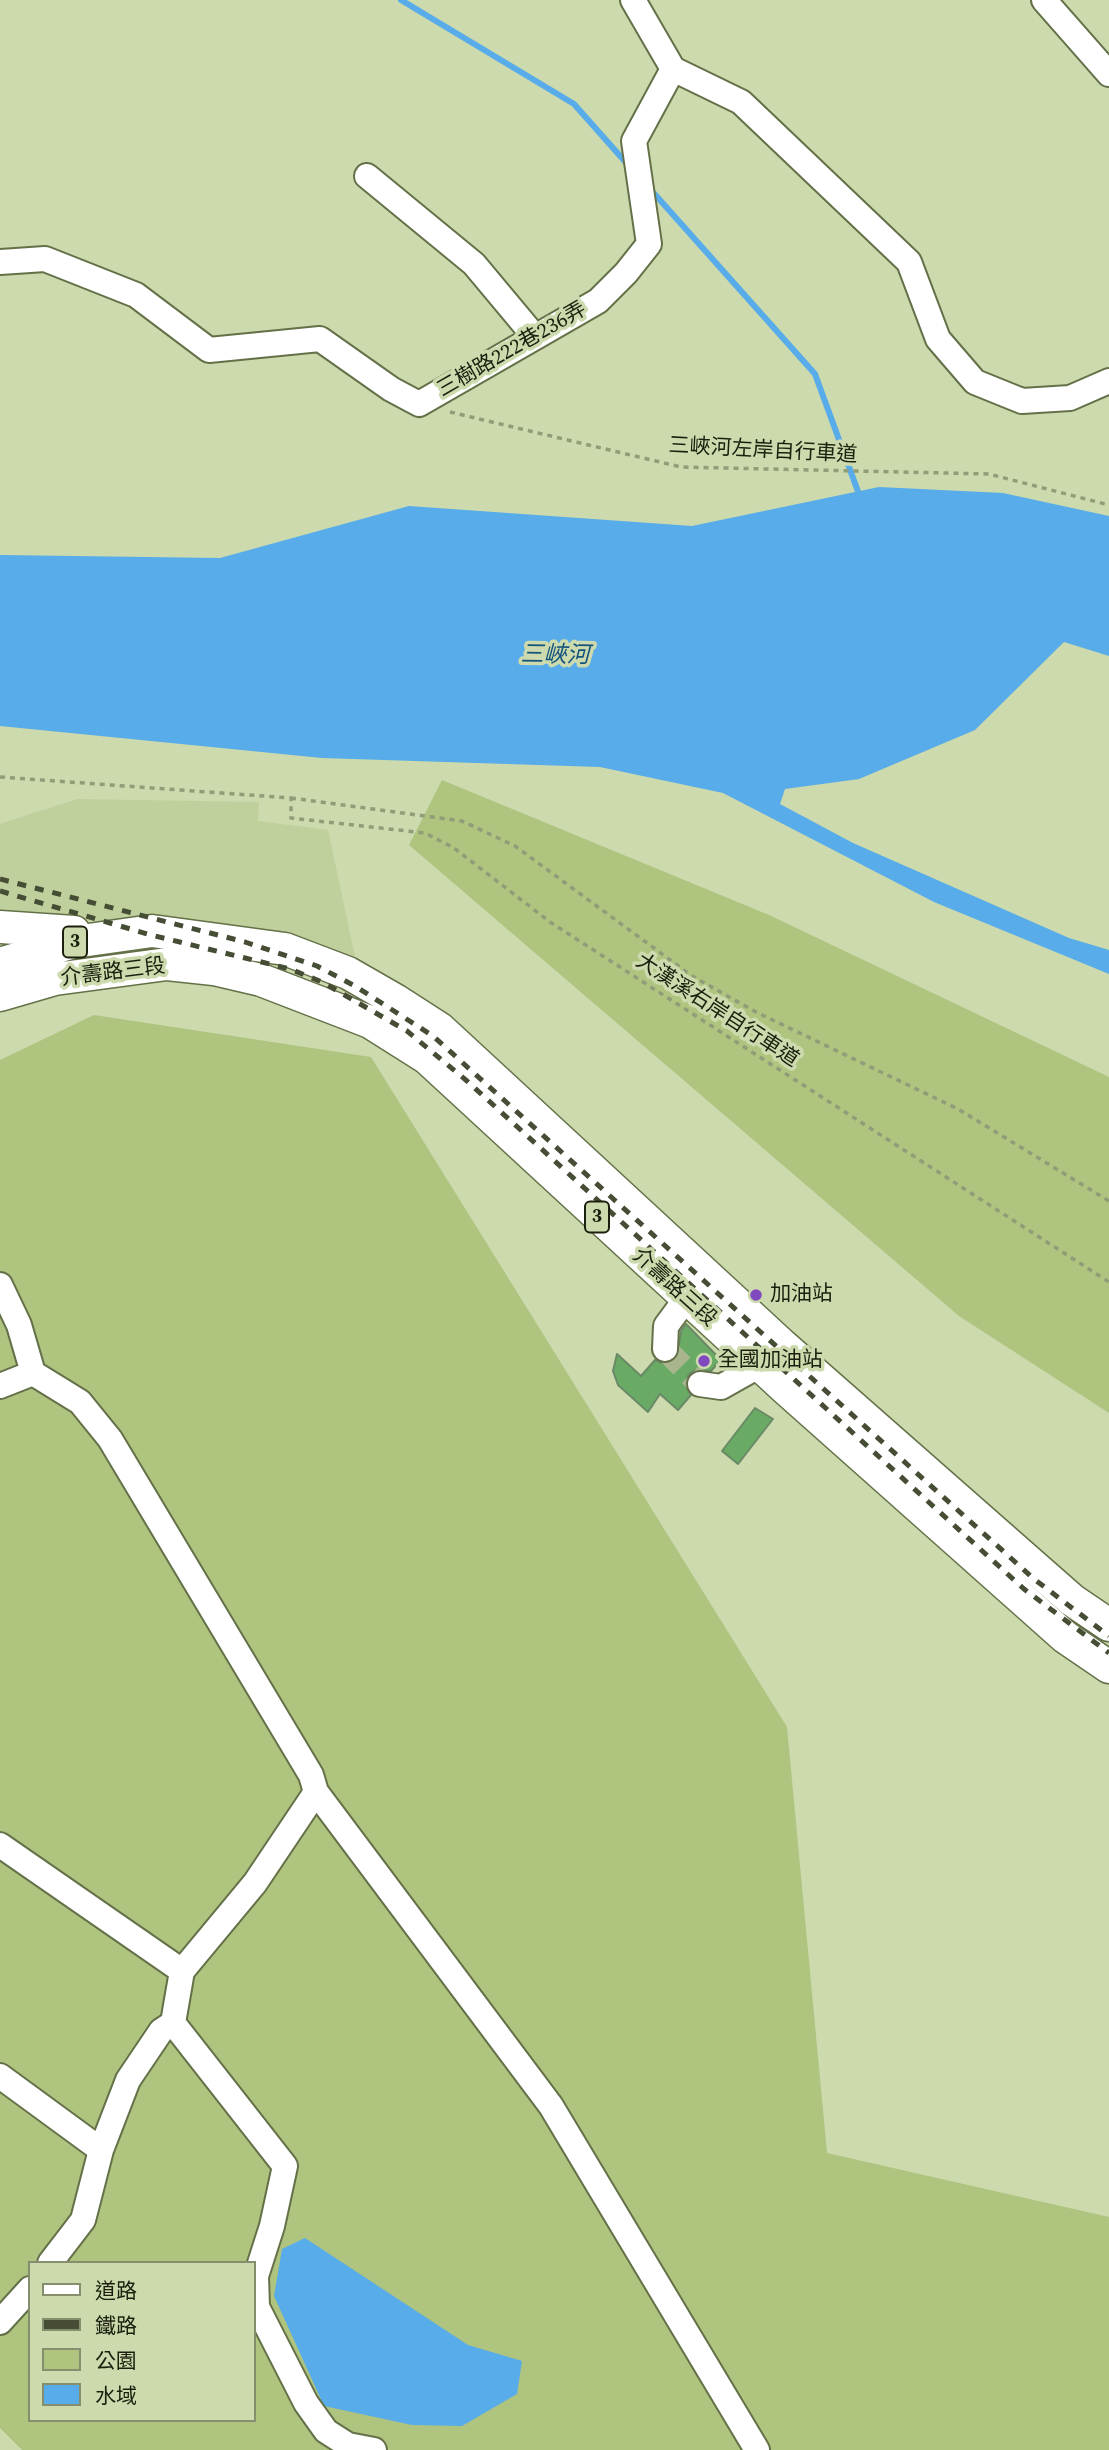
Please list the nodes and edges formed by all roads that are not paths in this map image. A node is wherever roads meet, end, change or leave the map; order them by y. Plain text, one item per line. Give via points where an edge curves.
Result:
1 (633, 0) edge
2 (1044, 0) edge
3 (673, 69) junction
4 (1109, 74) edge
5 (367, 176) dead end
6 (0, 262) edge
7 (536, 337) junction
8 (1109, 381) edge
9 (0, 927) edge
10 (152, 931) junction
11 (0, 964) edge
12 (0, 995) edge
13 (0, 1285) edge
14 (686, 1299) junction
15 (665, 1349) dead end
16 (760, 1365) junction
17 (33, 1373) junction
18 (700, 1384) dead end
19 (0, 1386) edge
20 (1097, 1617) edge
21 (1065, 1637) junction
22 (1109, 1667) edge
23 (316, 1792) junction
24 (0, 1845) edge
25 (182, 1971) junction
26 (173, 2023) junction
27 (0, 2076) edge
28 (101, 2150) junction
29 (52, 2261) edge
30 (256, 2276) edge
31 (256, 2309) edge
32 (374, 2450) edge
33 (757, 2450) edge

1 - 3 lane
2 - 4 lane
3 - 7 lane, 三樹路222巷236弄 via 634,141 649,244 598,300
3 - 8 lane via 741,102 909,262 938,339 975,382 1022,401 1070,398
5 - 7 lane via 474,264
6 - 7 lane, 三樹路222巷236弄 via 45,259 136,295 209,349 320,339 419,404
9 - 10 main road via 44,932
10 - 11 main road, 介壽路三段 / 3 via 74,942
10 - 20 main road, 介壽路三段 / 3 via 285,949 348,973 440,1029 782,1345
12 - 14 main road, 介壽路三段 / 3 via 55,979 167,964 261,980 370,1022 427,1058
13 - 17 lane via 19,1325
14 - 15 lane via 666,1326
14 - 16 main road, 介壽路三段 / 3
16 - 18 lane via 721,1387
16 - 21 main road, 介壽路三段 / 3
17 - 19 lane
17 - 23 lane via 79,1402 110,1439 311,1775
20 - 21 lane
21 - 22 main road, 介壽路三段 / 3
23 - 25 lane via 255,1883
23 - 33 lane via 551,2106
24 - 25 lane
25 - 26 lane
26 - 28 lane via 162,2031 128,2080
26 - 30 lane via 285,2166
27 - 28 lane
28 - 29 lane via 83,2220
31 - 32 lane via 326,2431 348,2445

